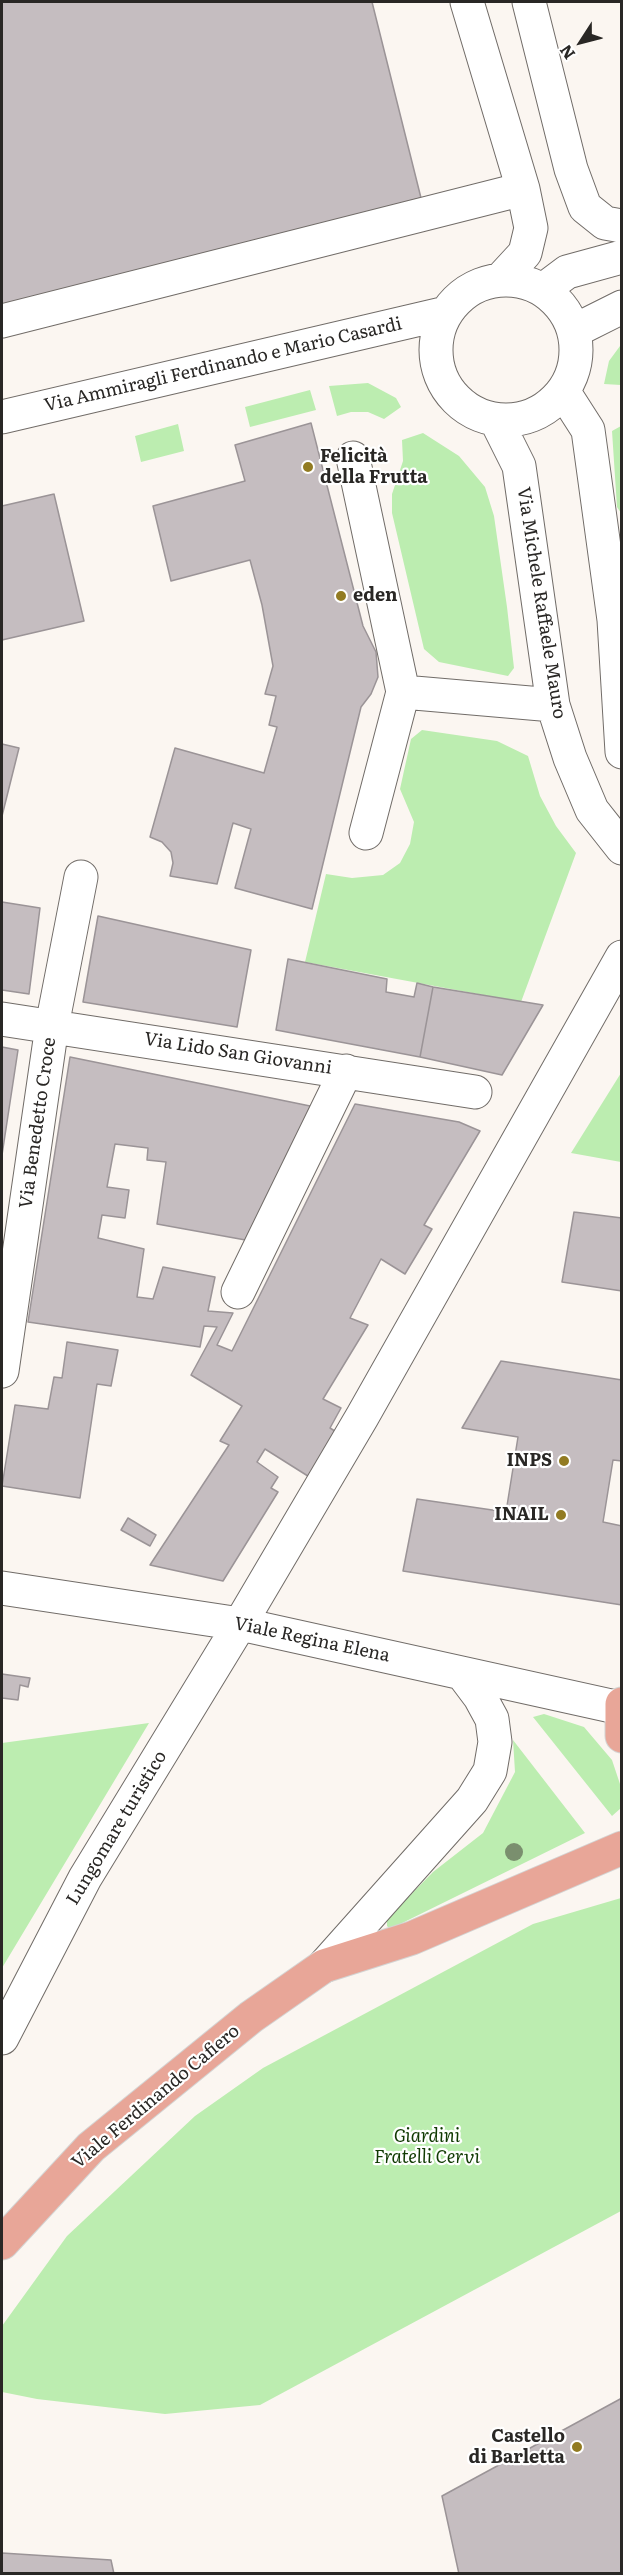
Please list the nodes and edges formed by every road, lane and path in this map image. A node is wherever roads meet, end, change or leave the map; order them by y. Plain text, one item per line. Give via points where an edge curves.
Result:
1 (467, 2) edge
2 (529, 2) edge
3 (523, 189) junction
4 (621, 226) edge
5 (621, 257) edge
6 (501, 279) junction
7 (543, 290) junction
8 (621, 307) edge
9 (446, 313) junction
10 (2, 321) edge
11 (574, 331) junction
12 (563, 391) junction
13 (2, 417) edge
14 (496, 420) junction
15 (353, 458) dead end
16 (403, 692) junction
17 (553, 705) junction
18 (621, 752) edge
19 (366, 833) dead end
20 (616, 843) edge
21 (81, 877) dead end
22 (621, 957) edge
23 (2, 1019) edge
24 (52, 1026) junction
25 (345, 1071) junction
26 (475, 1092) dead end
27 (238, 1292) dead end
28 (2, 1371) edge
29 (2, 1588) edge
30 (240, 1624) junction
31 (462, 1673) junction
32 (621, 1716) edge
33 (621, 1848) edge
34 (324, 1966) junction
35 (2, 2038) edge
36 (2, 2243) edge

1 - 3 street
2 - 4 street via 571,169 585,207 605,223
3 - 6 street via 531,228 525,253
3 - 10 street
5 - 7 street via 567,272
6 - 7 street via 523,281
6 - 9 street via 480,284 460,296
7 - 11 street via 557,301
8 - 11 street
9 - 13 street, Via Ammiragli Ferdinando e Mario Casardi
9 - 14 street via 437,334 436,357 442,380 455,399
11 - 12 street via 573,372
12 - 14 street via 534,415
12 - 18 street via 588,430 614,620
14 - 17 street, Via Michele Raffaele Mauro via 519,466
15 - 16 street
16 - 17 street
16 - 19 street
17 - 20 street, Via Michele Raffaele Mauro via 592,810
21 - 24 street, Via Benedetto Croce
22 - 30 street, Lungomare turistico via 362,1417
23 - 24 street, Via Lido San Giovanni
24 - 25 street, Via Lido San Giovanni
24 - 28 street, Via Benedetto Croce
25 - 26 street, Via Lido San Giovanni
25 - 27 street
29 - 30 street, Viale Regina Elena
30 - 31 street, Viale Regina Elena
30 - 35 street, Lungomare turistico via 85,1878
31 - 32 street, Viale Regina Elena
31 - 34 street, Viale Ferdinando Cafiero via 492,1719 495,1742 490,1771 472,1800
33 - 34 main road, Viale Ferdinando Cafiero via 412,1938
34 - 36 main road, Viale Ferdinando Cafiero via 251,2017 91,2147

